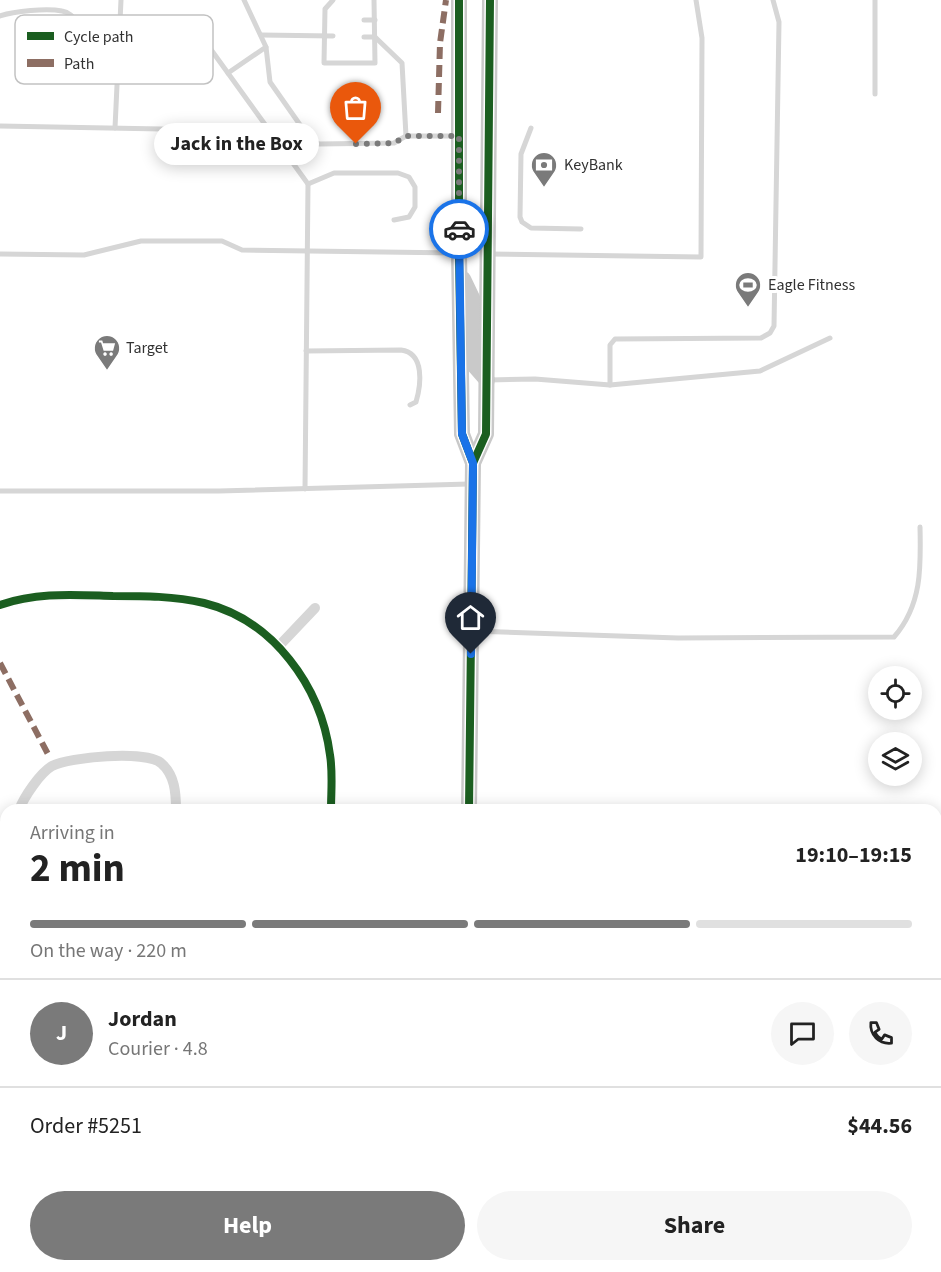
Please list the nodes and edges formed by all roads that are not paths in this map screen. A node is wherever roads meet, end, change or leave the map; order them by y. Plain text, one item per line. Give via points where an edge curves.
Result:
1 (121, 0) edge
2 (244, 0) edge
3 (333, 0) edge
4 (374, 0) edge
5 (459, 0) edge
6 (489, 0) edge
7 (696, 0) edge
8 (773, 0) edge
9 (875, 0) edge
10 (71, 15) edge
11 (120, 15) edge
12 (0, 16) edge
13 (364, 20) dead end
14 (375, 20) junction
15 (325, 21) junction
16 (333, 21) dead end
17 (261, 35) junction
18 (325, 35) junction
19 (333, 36) dead end
20 (364, 37) dead end
21 (375, 38) junction
22 (266, 47) junction
23 (213, 52) edge
24 (228, 73) junction
25 (118, 84) edge
26 (875, 94) dead end
27 (0, 126) edge
28 (116, 128) junction
29 (531, 128) dead end
30 (269, 131) junction
31 (406, 136) junction
32 (459, 136) junction
33 (308, 184) junction
34 (394, 220) dead end
35 (580, 229) dead end
36 (307, 251) junction
37 (0, 254) edge
38 (487, 254) junction
39 (459, 261) junction
40 (830, 338) dead end
41 (306, 351) junction
42 (487, 380) junction
43 (610, 385) junction
44 (410, 405) dead end
45 (473, 463) junction
46 (473, 484) junction
47 (305, 489) junction
48 (0, 491) edge
49 (920, 527) dead end
50 (0, 604) edge
51 (315, 608) dead end
52 (471, 631) junction
53 (278, 647) junction
54 (22, 804) edge
55 (176, 804) edge
56 (331, 804) edge
57 (468, 804) edge

1 - 11 lane
2 - 17 lane
3 - 15 lane via 325,9
4 - 14 lane
5 - 32 main road
6 - 38 main road
7 - 38 lane via 702,38 701,257
8 - 43 lane via 779,22 774,326 760,338 615,339 610,345
9 - 26 lane
10 - 12 lane via 63,11 12,12
13 - 14 lane
14 - 21 lane
15 - 16 lane
15 - 18 lane
17 - 18 lane
17 - 22 lane
18 - 19 lane
18 - 21 lane via 324,63 375,63
20 - 21 lane
21 - 31 lane via 402,63
22 - 24 lane
22 - 31 lane via 270,82 310,139 319,144 394,143
23 - 24 lane
24 - 30 lane
25 - 28 lane
27 - 28 lane
28 - 30 lane
29 - 35 lane via 521,154 520,218 531,228
30 - 33 lane
31 - 32 lane
32 - 39 main road
33 - 34 lane via 334,173 398,172 409,177 415,187 415,207 409,217
33 - 36 lane
36 - 37 lane via 242,250 222,241 141,241 84,255
36 - 39 lane
36 - 41 lane
38 - 42 main road
39 - 42 main road via 472,300 473,364
39 - 45 main road via 462,434
40 - 43 lane via 760,371
41 - 44 lane via 412,353 418,361 419,392 416,402
41 - 47 lane
42 - 43 lane
42 - 45 main road via 486,434
45 - 46 main road
46 - 47 lane
46 - 52 main road
47 - 48 lane
49 - 52 lane via 921,574 913,606 894,638 678,638
50 - 53 street via 48,595 172,597 222,609 252,625
51 - 53 street
52 - 57 main road
53 - 56 street via 307,686 325,729 331,758
54 - 55 street via 49,768 84,758 143,756 160,762 172,778

